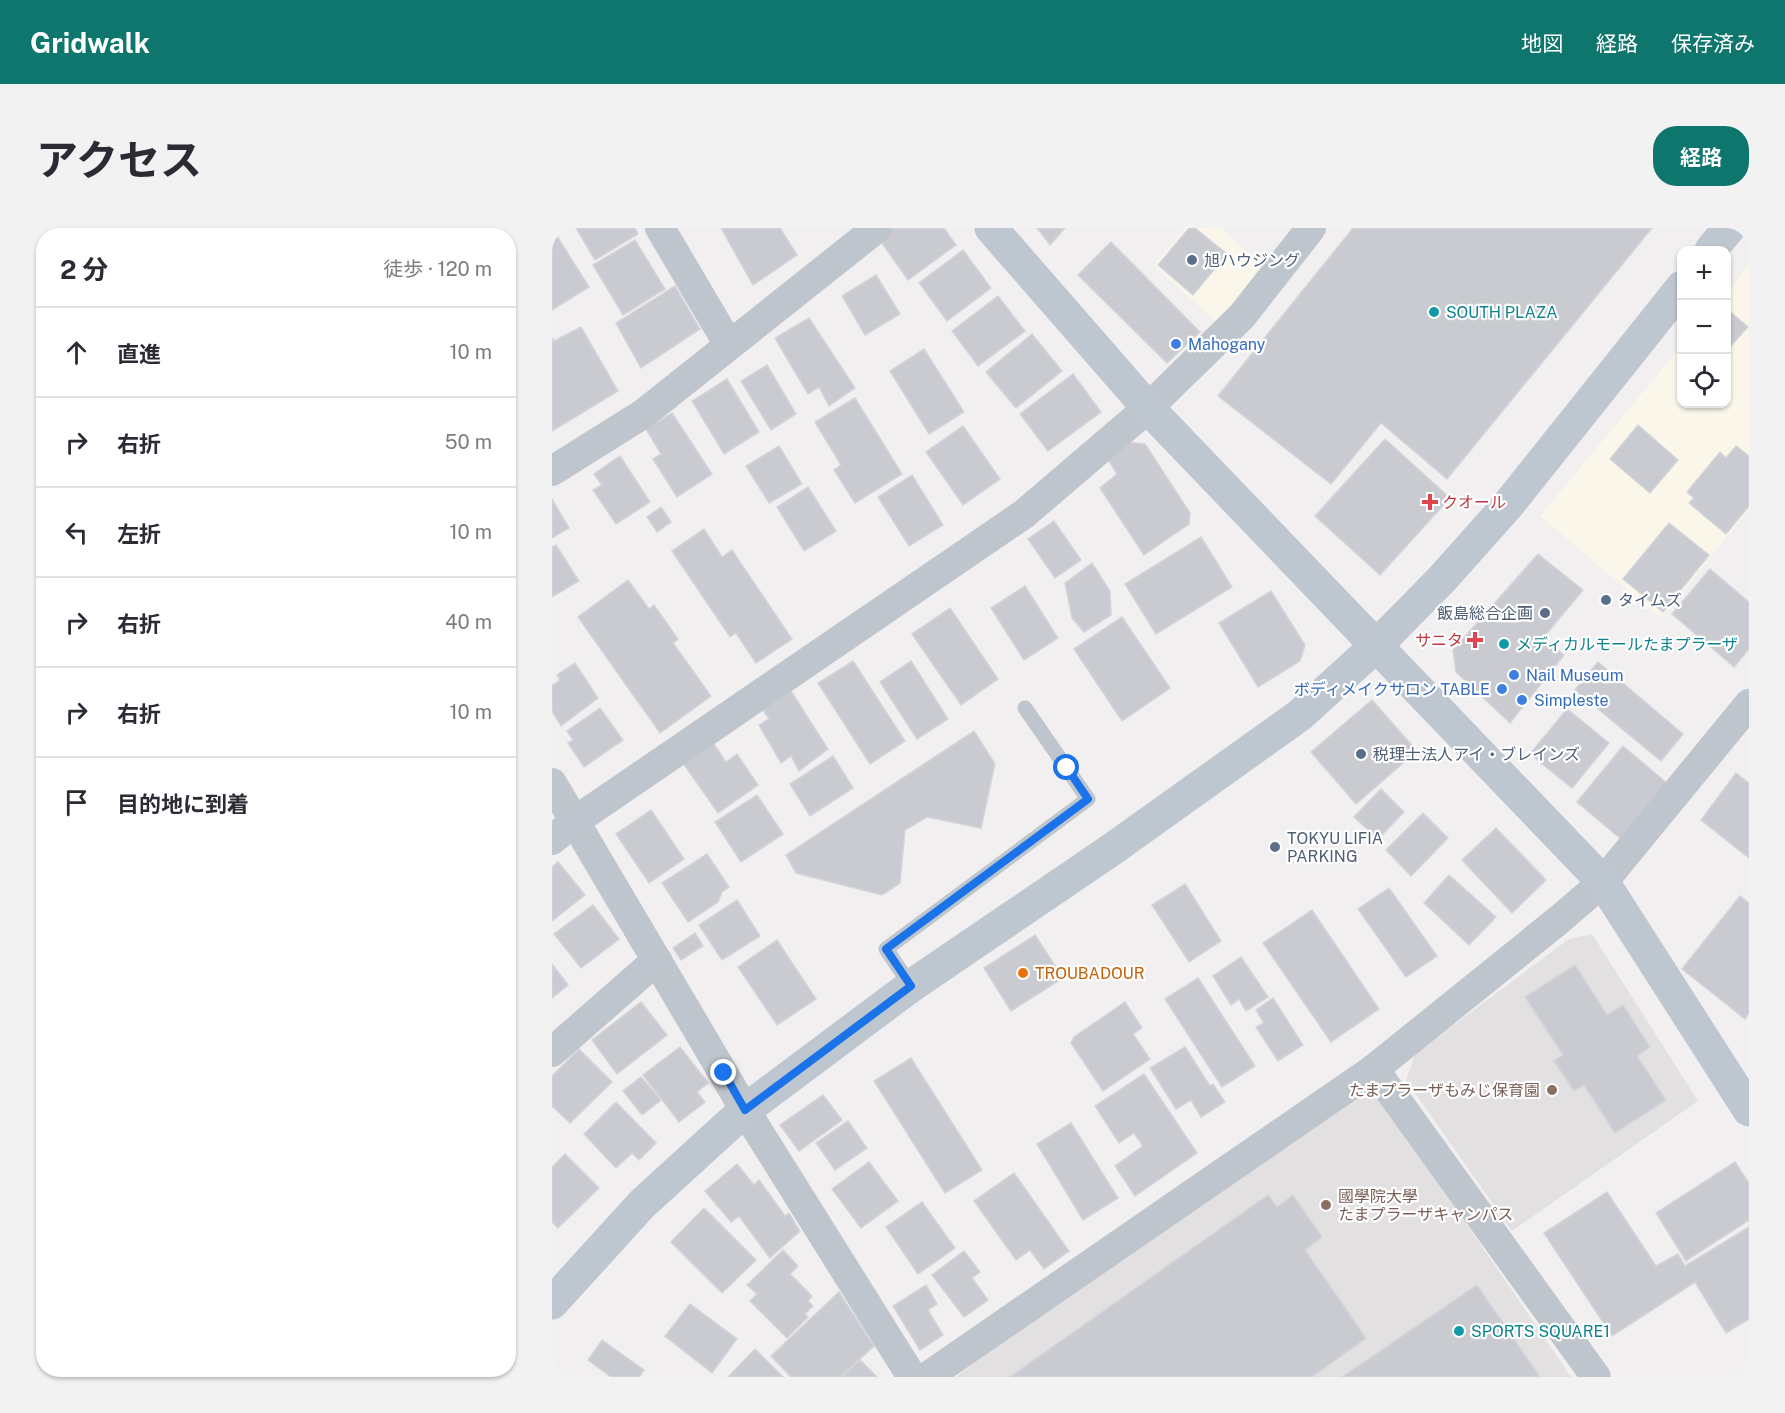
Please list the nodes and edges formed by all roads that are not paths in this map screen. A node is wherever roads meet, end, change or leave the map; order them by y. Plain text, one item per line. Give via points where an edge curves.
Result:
1 (660, 228) edge
2 (877, 228) edge
3 (991, 228) edge
4 (1311, 228) edge
5 (1729, 228) edge
6 (1714, 246) edge
7 (1677, 293) edge
8 (729, 345) junction
9 (1148, 408) junction
10 (552, 471) edge
11 (1377, 645) junction
12 (1749, 704) edge
13 (1025, 708) dead end
14 (552, 783) edge
15 (575, 821) junction
16 (552, 840) edge
17 (1603, 882) junction
18 (657, 960) junction
19 (911, 986) junction
20 (552, 1052) edge
21 (1374, 1069) junction
22 (745, 1110) junction
23 (1749, 1110) edge
24 (552, 1303) edge
25 (912, 1377) edge
26 (927, 1377) edge
27 (1596, 1377) edge

1 - 8 street
2 - 8 street
3 - 9 street
4 - 9 street via 1242,316
5 - 6 street
7 - 11 street via 1508,505
8 - 10 street via 644,414
9 - 11 street
9 - 15 street via 1024,514
11 - 17 street
11 - 19 street via 1300,715
12 - 17 street
13 - 19 lane via 1088,799 886,949
14 - 15 street
15 - 16 street
15 - 18 street
17 - 21 street
17 - 23 street
18 - 20 street
18 - 22 street
19 - 22 street
21 - 26 street
21 - 27 street
22 - 24 street via 642,1204
22 - 25 street

